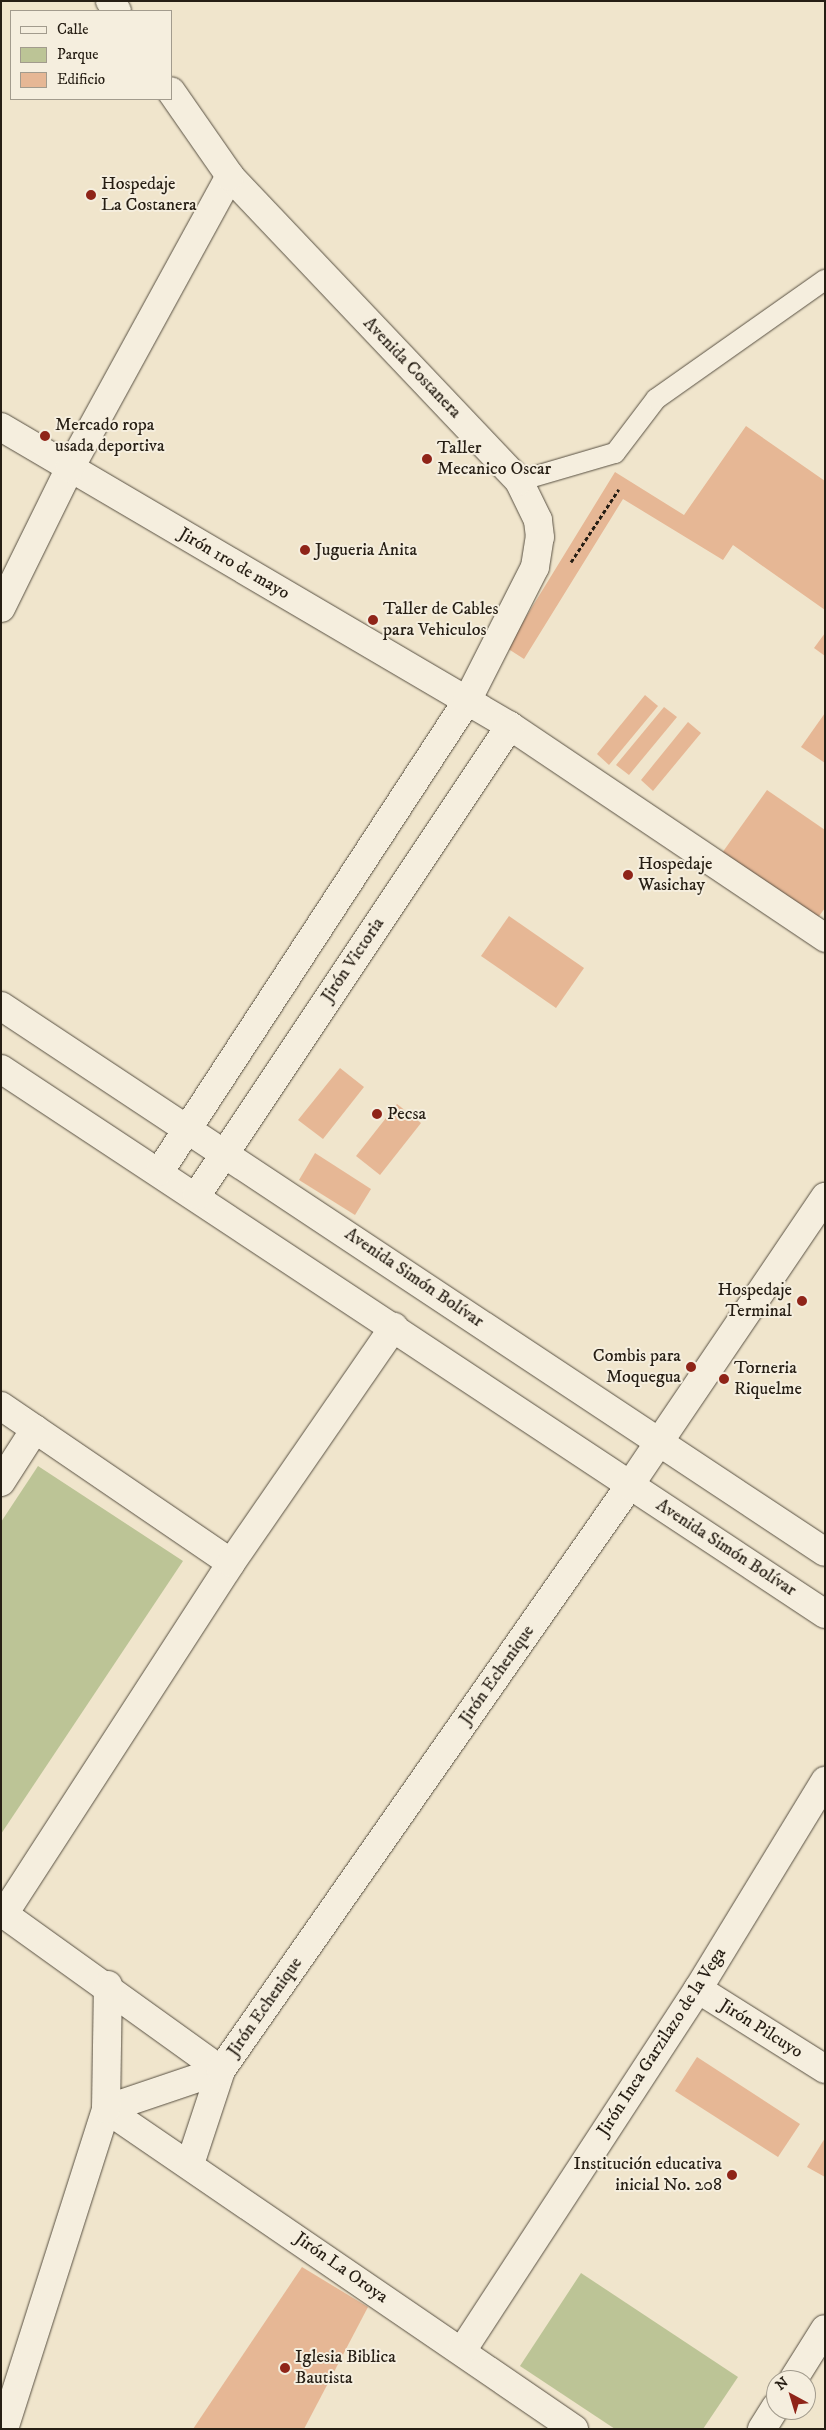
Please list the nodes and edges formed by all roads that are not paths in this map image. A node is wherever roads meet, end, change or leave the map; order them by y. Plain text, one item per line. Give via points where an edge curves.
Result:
1 (172, 92) edge
2 (230, 176) junction
3 (825, 280) edge
4 (1, 427) edge
5 (70, 468) junction
6 (519, 481) junction
7 (1, 608) edge
8 (467, 701) junction
9 (510, 726) junction
10 (825, 938) edge
11 (1, 1006) edge
12 (1, 1069) edge
13 (189, 1128) junction
14 (225, 1152) junction
15 (160, 1171) junction
16 (197, 1195) junction
17 (825, 1197) edge
18 (394, 1327) junction
19 (1, 1406) edge
20 (36, 1429) junction
21 (659, 1442) junction
22 (1, 1482) edge
23 (630, 1485) junction
24 (825, 1552) edge
25 (231, 1564) junction
26 (825, 1614) edge
27 (825, 1781) edge
28 (3, 1913) edge
29 (108, 1985) junction
30 (698, 1989) junction
31 (825, 2069) edge
32 (221, 2070) junction
33 (106, 2109) junction
34 (190, 2164) junction
35 (825, 2330) edge
36 (462, 2351) junction
37 (799, 2370) edge
38 (4, 2429) edge
39 (574, 2429) edge

1 - 2 street, Avenida Costanera
2 - 5 street
2 - 6 street, Avenida Costanera
3 - 6 lane via 656,399 615,453
4 - 5 street, Jirón 1ro de mayo
5 - 7 street
5 - 8 street, Jirón 1ro de mayo
6 - 8 street, Avenida Costanera via 538,520 535,567
8 - 9 street, Jirón 1ro de mayo
8 - 13 street
9 - 10 street, Jirón 1ro de mayo
9 - 14 street, Jirón Victoria
11 - 13 street, Avenida Simón Bolívar
12 - 15 street, Avenida Simón Bolívar
13 - 14 street, Avenida Simón Bolívar
13 - 15 street
14 - 16 street, Jirón Victoria
14 - 21 street, Avenida Simón Bolívar
15 - 16 street, Avenida Simón Bolívar
16 - 18 street, Avenida Simón Bolívar
17 - 21 street, Jirón Echenique
18 - 23 street, Avenida Simón Bolívar
18 - 25 street
19 - 20 street
20 - 22 street
20 - 25 street
21 - 23 street, Jirón Echenique
21 - 24 street, Avenida Simón Bolívar
23 - 26 street, Avenida Simón Bolívar
23 - 32 street, Jirón Echenique
25 - 28 street
27 - 30 street, Jirón Inca Garzilazo de la Vega
28 - 29 street
29 - 32 street
29 - 33 street
30 - 31 street, Jirón Pilcuyo
30 - 36 street, Jirón Inca Garzilazo de la Vega
32 - 33 street
32 - 34 street, Jirón Echenique
33 - 34 street, Jirón La Oroya
33 - 38 street
34 - 36 street, Jirón La Oroya
35 - 37 street
36 - 39 street, Jirón La Oroya

